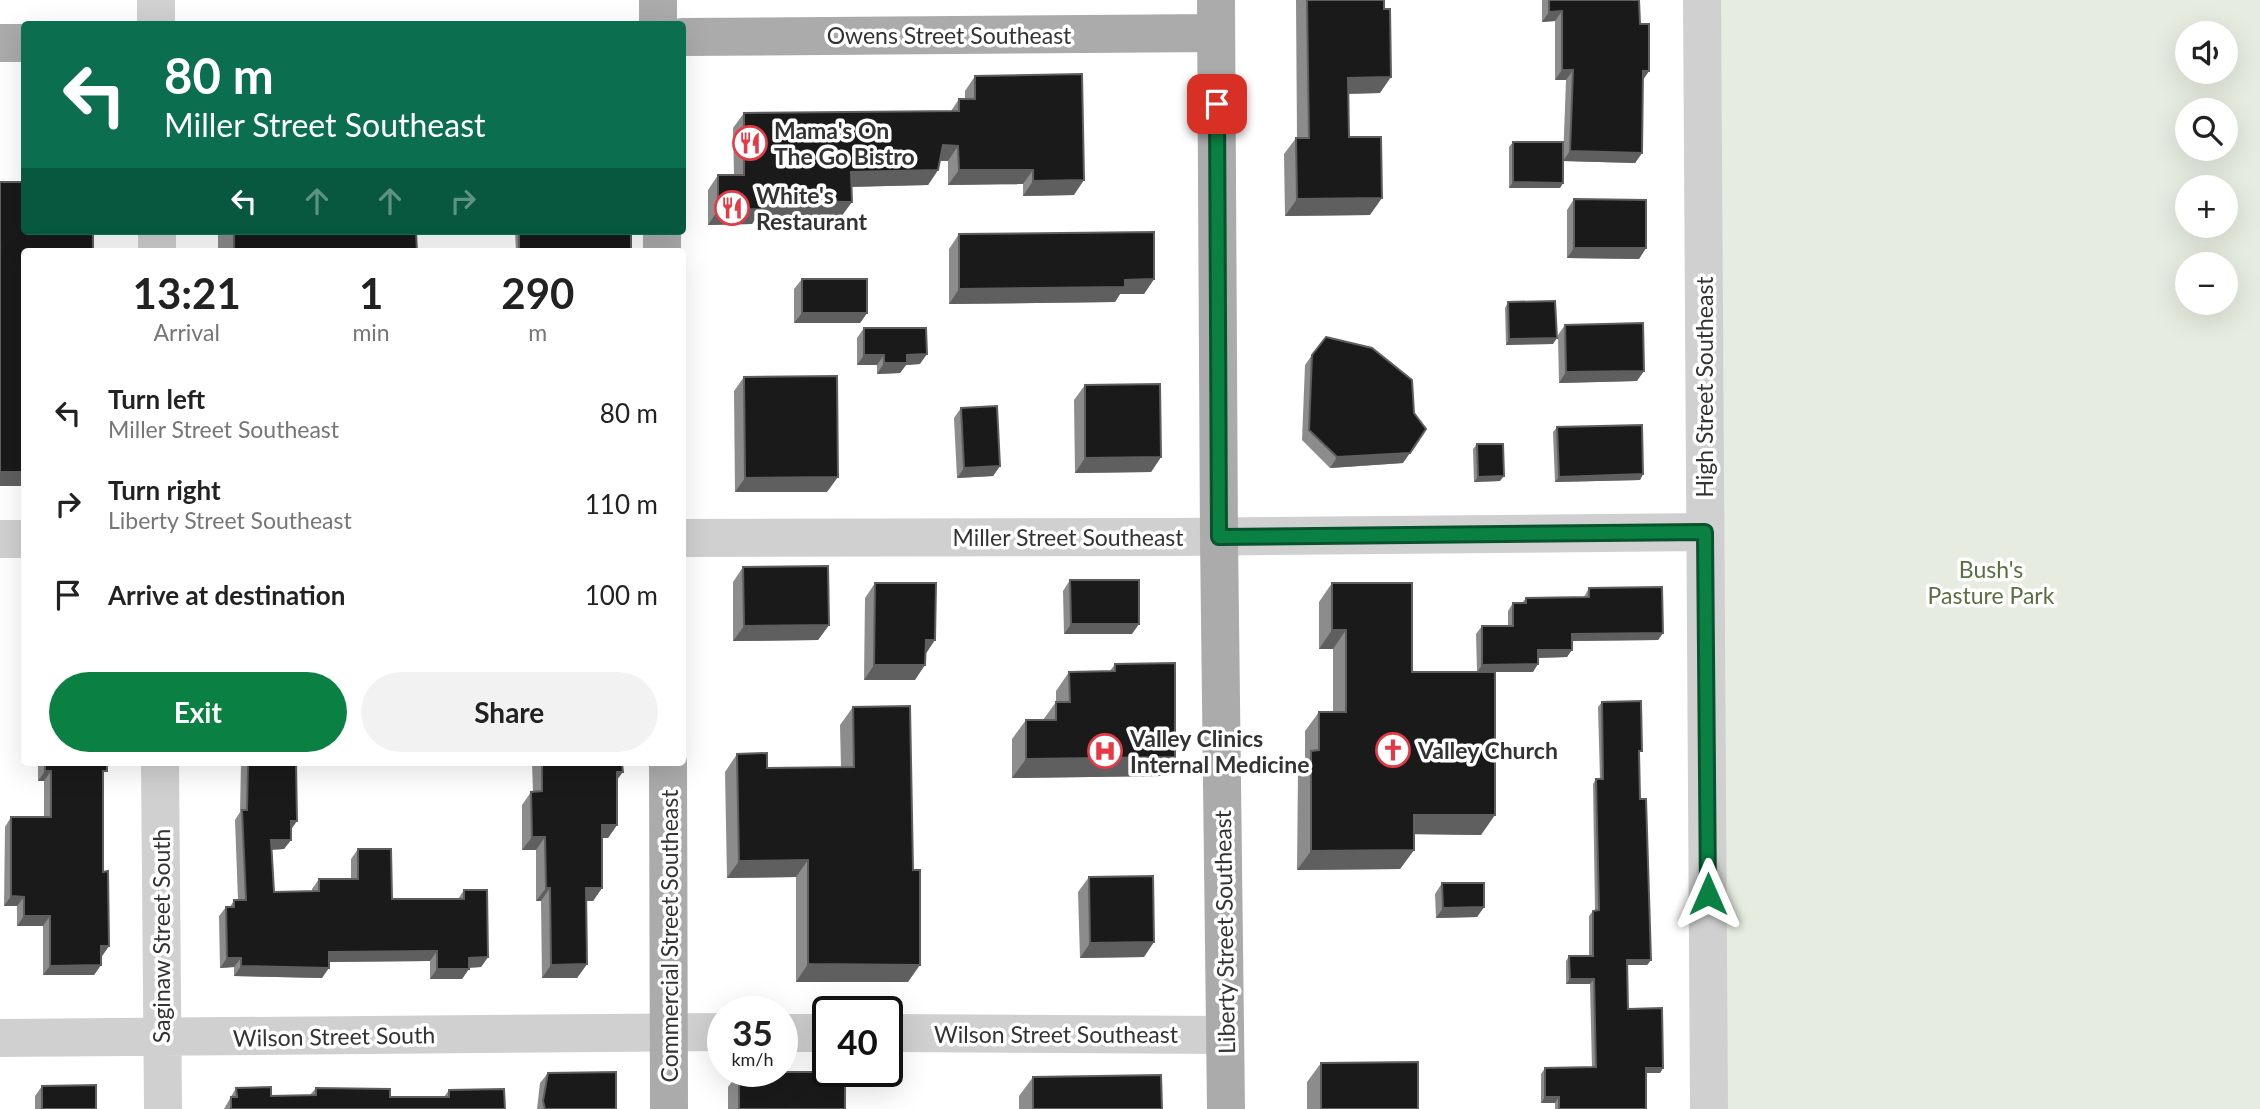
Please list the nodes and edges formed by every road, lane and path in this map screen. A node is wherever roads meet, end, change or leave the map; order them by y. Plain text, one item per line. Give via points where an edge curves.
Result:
1 (156, 0) edge
2 (658, 0) edge
3 (1702, 0) edge
4 (1216, 16) edge
5 (156, 21) edge
6 (658, 21) edge
7 (686, 37) edge
8 (0, 43) edge
9 (21, 43) edge
10 (1705, 532) junction
11 (1219, 537) junction
12 (686, 538) edge
13 (21, 539) edge
14 (0, 540) edge
15 (160, 766) edge
16 (668, 766) edge
17 (669, 1032) junction
18 (707, 1032) edge
19 (903, 1033) edge
20 (1225, 1035) junction
21 (162, 1037) junction
22 (0, 1038) edge
23 (163, 1109) edge
24 (669, 1109) edge
25 (1226, 1109) edge
26 (1709, 1109) edge

1 - 5 street
2 - 6 main road
3 - 10 street, High Street Southeast
4 - 7 main road, Owens Street Southeast
4 - 11 main road, Liberty Street Southeast
8 - 9 main road
10 - 11 street, Miller Street Southeast
10 - 26 street, High Street Southeast
11 - 12 street, Miller Street Southeast
11 - 20 main road, Liberty Street Southeast
13 - 14 street
15 - 21 street, Saginaw Street South
16 - 17 main road, Commercial Street Southeast
17 - 18 street
17 - 21 street, Wilson Street South
17 - 24 main road, Commercial Street Southeast
19 - 20 street, Wilson Street Southeast
20 - 25 main road, Liberty Street Southeast
21 - 22 street, Wilson Street South
21 - 23 street, Saginaw Street South

